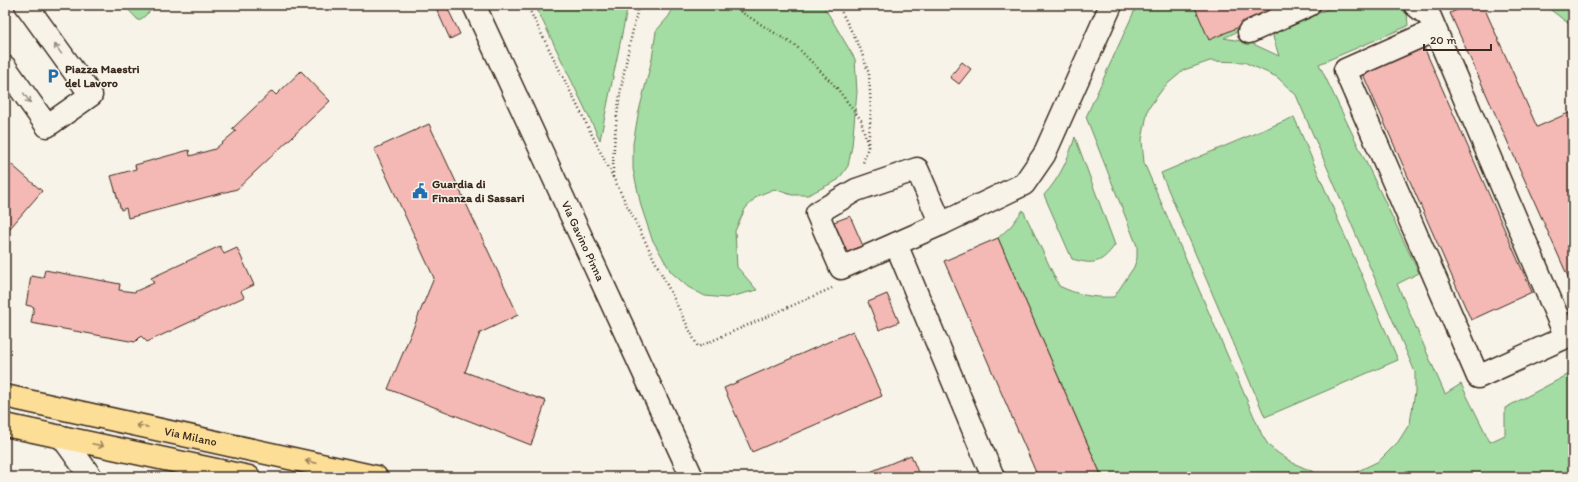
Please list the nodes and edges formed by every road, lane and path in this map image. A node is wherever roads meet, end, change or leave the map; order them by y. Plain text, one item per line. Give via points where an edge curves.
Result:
1 (26, 5) edge
2 (474, 5) edge
3 (527, 5) edge
4 (638, 5) edge
5 (730, 5) edge
6 (838, 5) edge
7 (1111, 5) edge
8 (1309, 5) edge
9 (1415, 5) edge
10 (1435, 30) junction
11 (1249, 32) dead end
12 (5, 66) edge
13 (614, 178) junction
14 (941, 224) junction
15 (896, 244) junction
16 (841, 268) junction
17 (5, 396) edge
18 (5, 425) edge
19 (62, 437) junction
20 (222, 474) edge
21 (91, 477) edge
22 (249, 477) edge
23 (376, 477) edge
24 (692, 477) edge
25 (993, 477) edge

12 -> 1 street via 47,126 91,95
2 - 24 street, Via Gavino Pinna
3 - 13 path
4 - 13 path via 615,126
5 - 6 path via 797,48 836,87 861,120 868,147 871,111 869,74 860,48
7 - 14 street via 1044,155 1024,184
8 - 11 street
9 - 10 street via 1430,16
10 - 10 street via 1566,337 1478,377 1345,70
13 - 16 path via 698,347 834,287
14 - 15 street
14 - 16 street via 917,169 856,190 817,213
15 - 16 street
15 - 25 street
23 -> 17 main road, Via Milano
18 - 19 main road
19 -> 20 main road
19 - 21 street
20 - 22 main road

